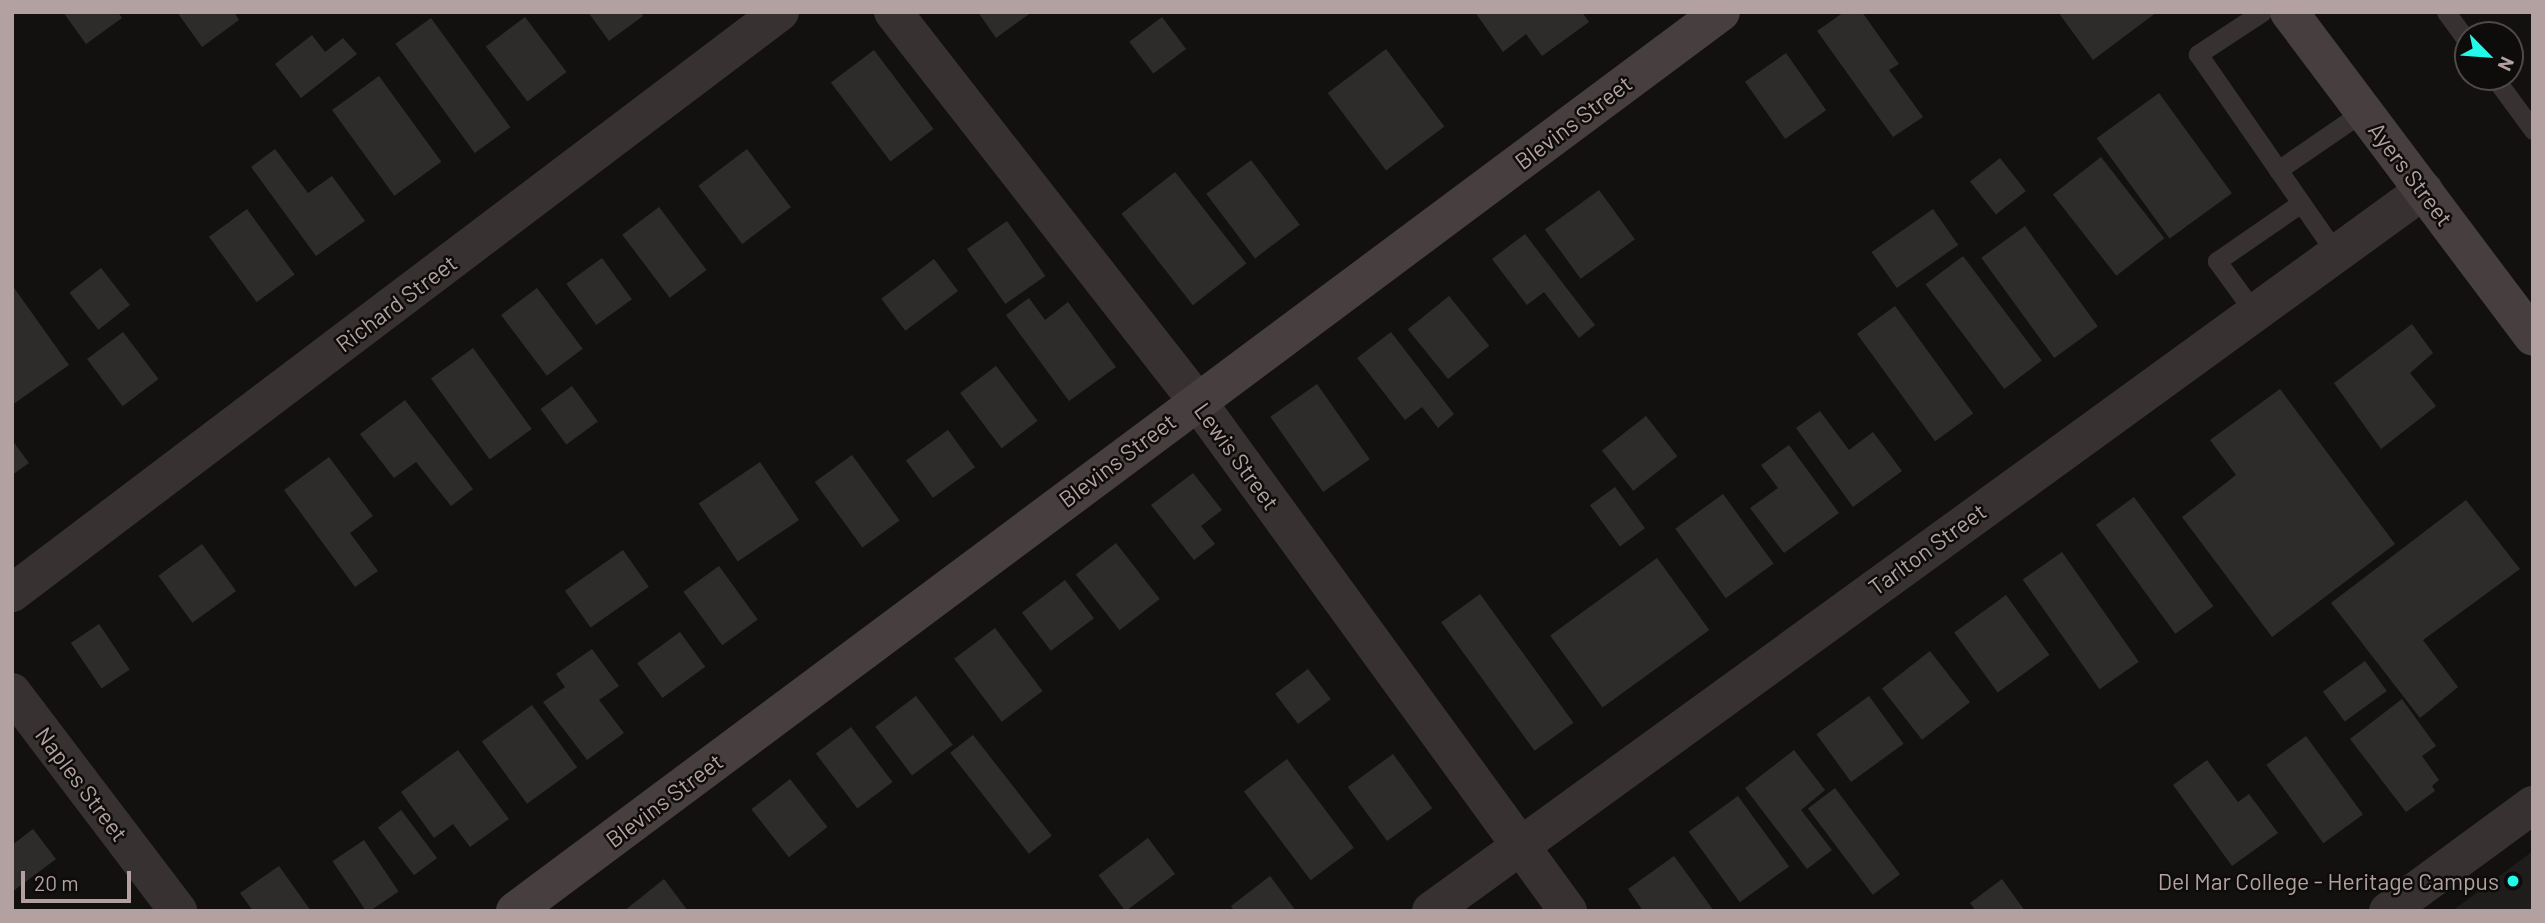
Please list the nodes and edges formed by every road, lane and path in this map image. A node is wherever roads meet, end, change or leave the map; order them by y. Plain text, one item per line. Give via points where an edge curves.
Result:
1 (780, 12) edge
2 (893, 12) edge
3 (1721, 12) edge
4 (2262, 12) edge
5 (2289, 12) edge
6 (2506, 91) edge
7 (2364, 111) junction
8 (2530, 118) edge
9 (2278, 170) junction
10 (2424, 190) junction
11 (2301, 203) junction
12 (2336, 253) junction
13 (2254, 313) junction
14 (2533, 337) edge
15 (1197, 401) junction
16 (12, 593) edge
17 (12, 692) edge
18 (2533, 806) edge
19 (1519, 844) junction
20 (178, 911) edge
21 (515, 911) edge
22 (1431, 911) edge
23 (1568, 911) edge
24 (2388, 911) edge

1 - 16 street, Richard Street
2 - 15 street, Lewis Street
3 - 15 street, Blevins Street
4 - 9 lane via 2198,54
5 - 7 street, Ayers Street
6 - 8 lane
7 - 9 lane
7 - 10 street, Ayers Street
9 - 11 lane
10 - 12 street, Tarlton Street
10 - 14 street, Ayers Street
11 - 12 lane
11 - 13 lane via 2217,261
12 - 13 street, Tarlton Street
13 - 19 street, Tarlton Street
15 - 19 street, Lewis Street
15 - 21 street, Blevins Street
17 - 20 street, Naples Street
18 - 24 street
19 - 22 street, Tarlton Street
19 - 23 street, Lewis Street

